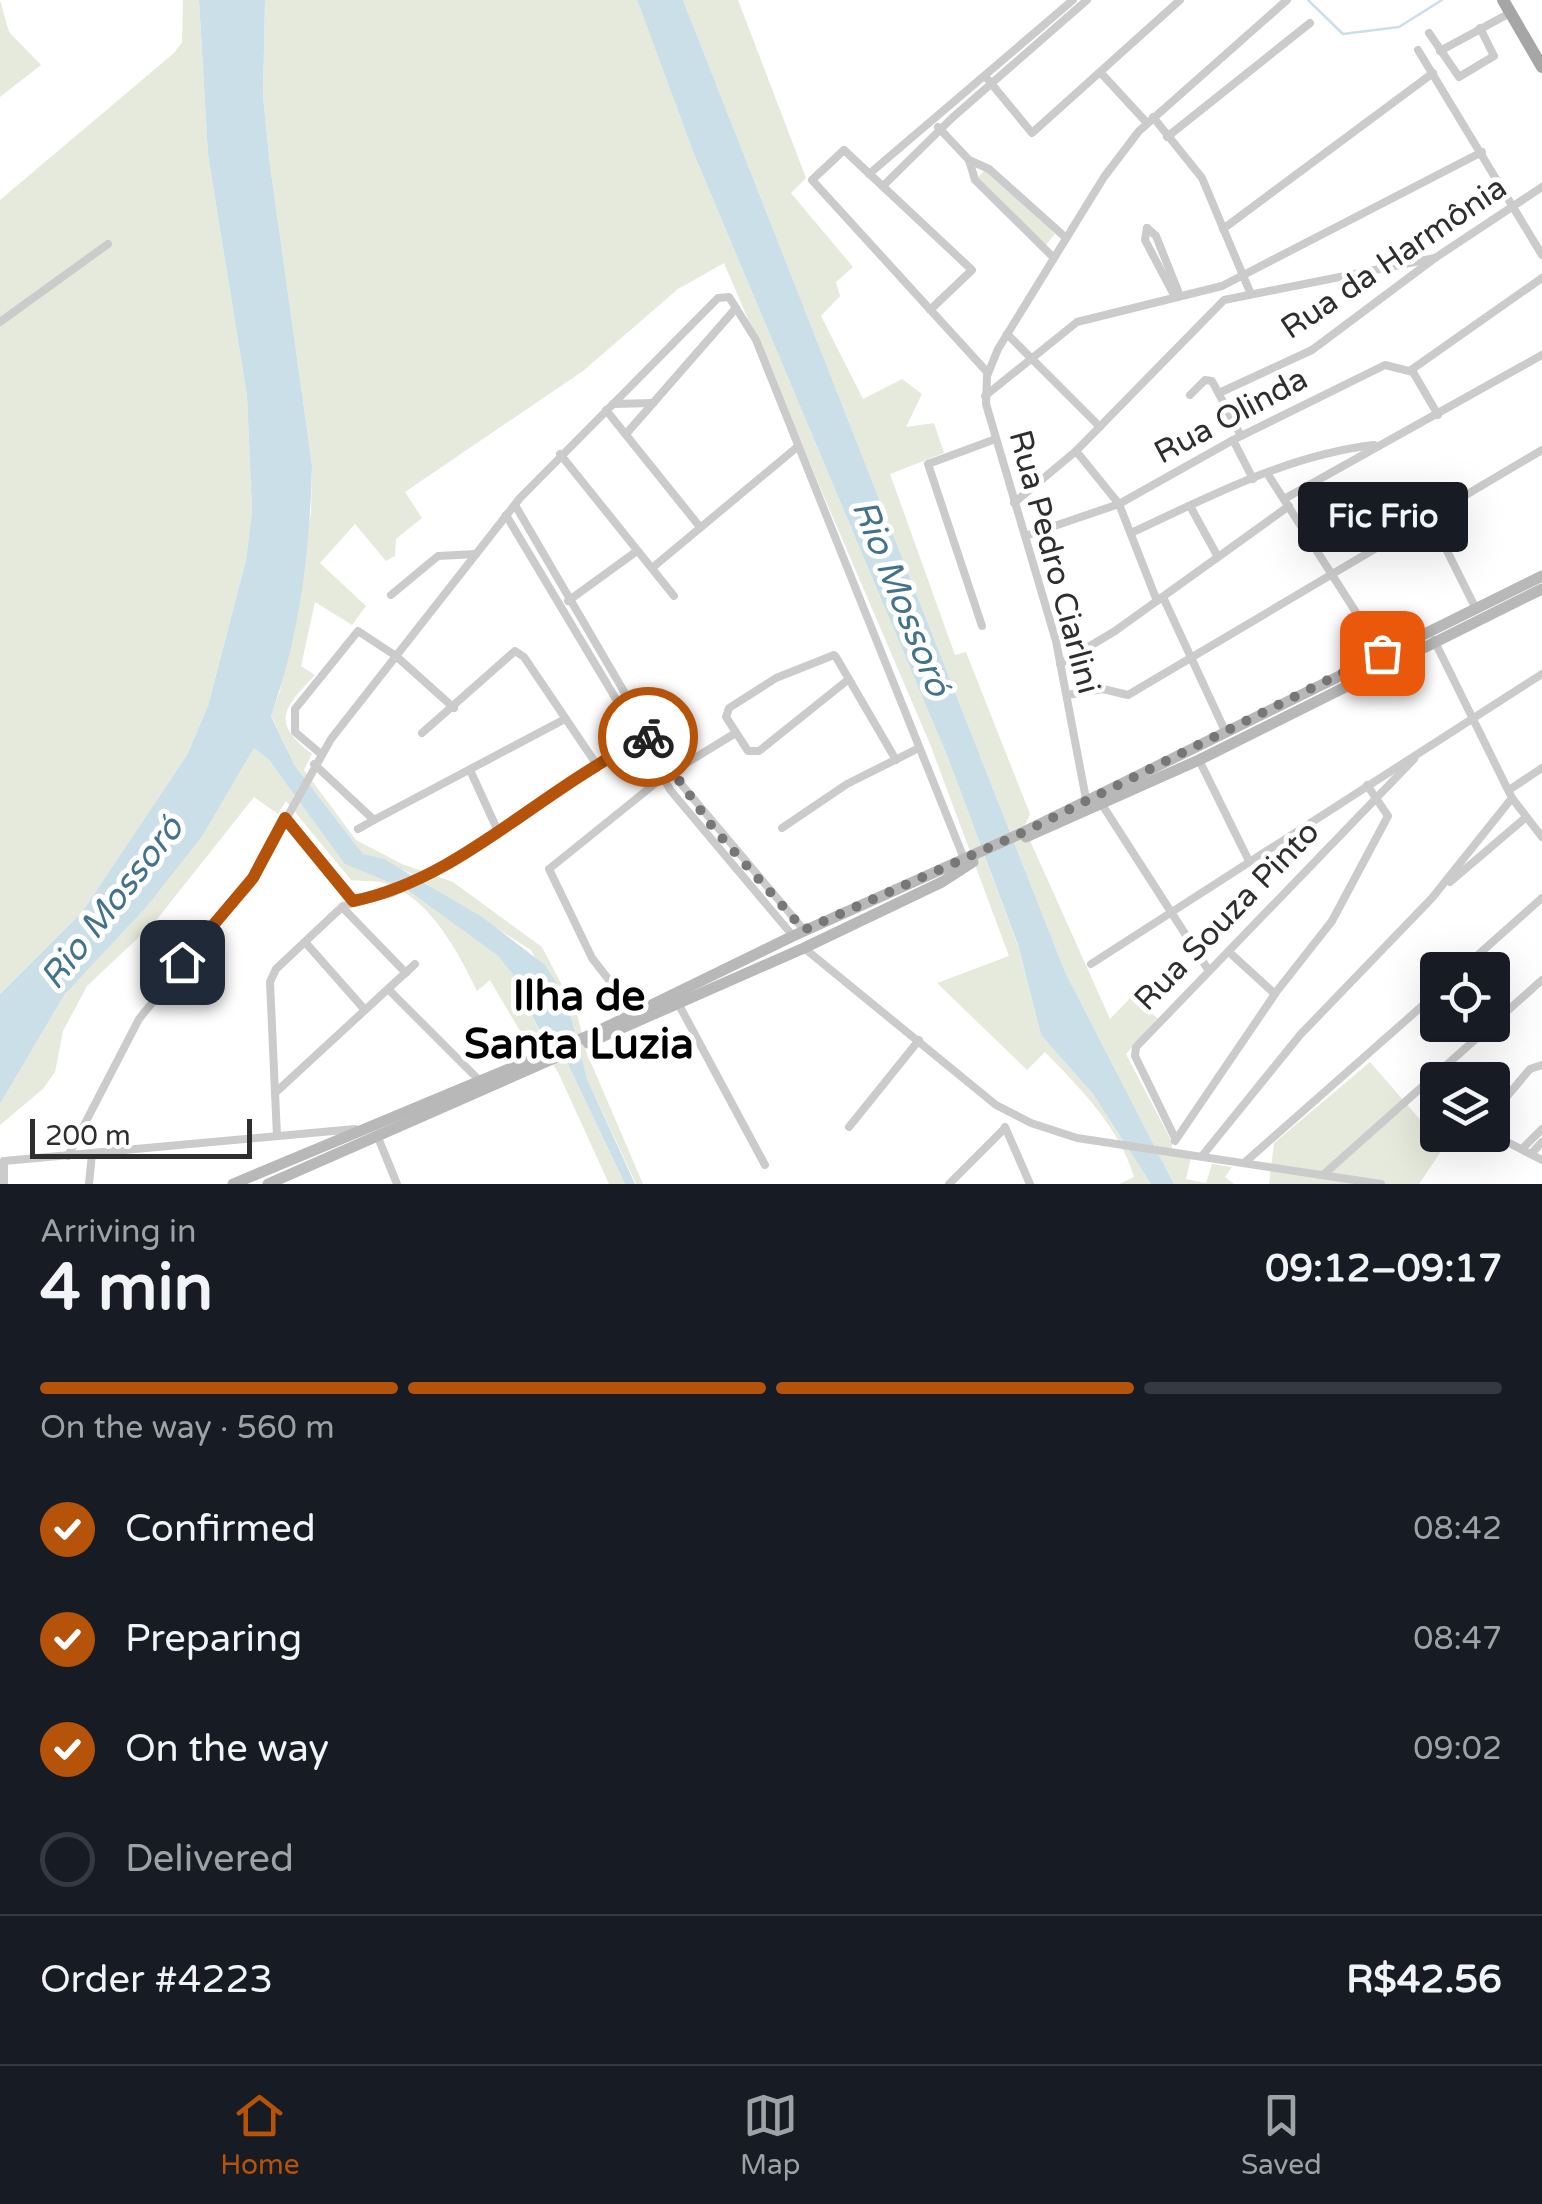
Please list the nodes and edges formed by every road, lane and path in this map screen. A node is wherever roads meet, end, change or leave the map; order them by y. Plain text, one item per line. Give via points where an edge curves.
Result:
1 (1072, 0) edge
2 (1087, 0) edge
3 (1180, 0) edge
4 (1287, 0) edge
5 (1503, 0) edge
6 (1510, 13) junction
7 (1310, 23) dead end
8 (1482, 32) junction
9 (1429, 33) dead end
10 (1536, 47) edge
11 (1418, 50) dead end
12 (1440, 51) junction
13 (1542, 67) edge
14 (1101, 73) junction
15 (1433, 73) junction
16 (988, 80) junction
17 (1150, 120) junction
18 (932, 121) junction
19 (940, 129) junction
20 (1167, 137) junction
21 (1482, 152) junction
22 (969, 160) junction
23 (870, 174) junction
24 (883, 186) junction
25 (1542, 187) edge
26 (1514, 206) junction
27 (1223, 228) junction
28 (1066, 237) junction
29 (108, 244) dead end
30 (1542, 254) edge
31 (1053, 257) junction
32 (1435, 258) junction
33 (1243, 276) junction
34 (1542, 278) edge
35 (1250, 292) junction
36 (1177, 297) junction
37 (736, 308) junction
38 (930, 310) junction
39 (0, 322) edge
40 (1007, 334) junction
41 (1542, 356) edge
42 (1030, 359) junction
43 (1412, 370) junction
44 (988, 373) junction
45 (1218, 392) junction
46 (1190, 394) dead end
47 (985, 396) junction
48 (653, 403) junction
49 (609, 407) junction
50 (1438, 415) junction
51 (1100, 427) junction
52 (626, 434) junction
53 (1237, 438) junction
54 (993, 440) junction
55 (1382, 444) junction
56 (796, 448) junction
57 (1542, 450) edge
58 (1076, 451) junction
59 (560, 454) junction
60 (1267, 473) junction
61 (1253, 478) junction
62 (1287, 503) junction
63 (515, 504) junction
64 (1014, 504) junction
65 (1119, 504) junction
66 (1190, 506) junction
67 (506, 515) junction
68 (1430, 517) junction
69 (700, 527) junction
70 (1130, 533) junction
71 (1025, 536) junction
72 (637, 550) junction
73 (476, 554) junction
74 (1218, 557) junction
75 (652, 568) junction
76 (1335, 573) junction
77 (1542, 576) edge
78 (1542, 590) edge
79 (391, 595) dead end
80 (674, 596) dead end
81 (1160, 599) junction
82 (570, 600) junction
83 (561, 607) junction
84 (1475, 607) junction
85 (982, 626) dead end
86 (1432, 635) junction
87 (1382, 653) junction
88 (396, 656) junction
89 (1193, 660) junction
90 (1060, 664) junction
91 (1542, 674) edge
92 (849, 679) junction
93 (1066, 696) junction
94 (1306, 700) junction
95 (454, 708) junction
96 (1470, 718) junction
97 (565, 719) junction
98 (422, 732) dead end
99 (1226, 733) junction
100 (734, 734) junction
101 (647, 735) junction
102 (638, 741) junction
103 (1424, 748) junction
104 (917, 749) junction
105 (321, 754) junction
106 (896, 760) junction
107 (1198, 760) junction
108 (314, 764) junction
109 (597, 766) junction
110 (1542, 768) edge
111 (470, 770) junction
112 (671, 772) junction
113 (662, 778) junction
114 (1367, 785) junction
115 (1511, 794) junction
116 (1378, 797) junction
117 (1086, 799) junction
118 (1102, 803) junction
119 (287, 815) junction
120 (706, 818) junction
121 (1525, 818) junction
122 (374, 820) junction
123 (697, 824) junction
124 (782, 828) dead end
125 (498, 829) junction
126 (358, 830) dead end
127 (1025, 834) junction
128 (1541, 835) edge
129 (969, 861) junction
130 (1249, 862) junction
131 (760, 881) junction
132 (752, 888) junction
133 (1432, 898) junction
134 (1542, 898) edge
135 (353, 901) junction
136 (342, 907) junction
137 (1172, 910) junction
138 (798, 933) junction
139 (305, 942) junction
140 (804, 948) junction
141 (1229, 952) junction
142 (1481, 952) edge
143 (415, 964) dead end
144 (1091, 964) dead end
145 (731, 965) junction
146 (1209, 971) junction
147 (406, 973) junction
148 (736, 978) junction
149 (1542, 980) edge
150 (388, 989) junction
151 (1275, 994) junction
152 (679, 1005) junction
153 (1420, 1008) edge
154 (365, 1010) junction
155 (633, 1012) junction
156 (591, 1038) junction
157 (919, 1040) junction
158 (546, 1057) junction
159 (1542, 1065) edge
160 (478, 1079) junction
161 (1510, 1093) edge
162 (275, 1094) junction
163 (420, 1109) junction
164 (1013, 1115) junction
165 (849, 1127) dead end
166 (1005, 1128) junction
167 (359, 1129) junction
168 (1542, 1130) edge
169 (377, 1135) junction
170 (277, 1136) junction
171 (1175, 1138) junction
172 (1542, 1142) edge
173 (1510, 1144) edge
174 (1177, 1150) junction
175 (1522, 1150) junction
176 (92, 1154) junction
177 (1531, 1154) junction
178 (68, 1156) junction
179 (1202, 1156) junction
180 (2, 1158) edge
181 (1542, 1160) edge
182 (1244, 1163) junction
183 (765, 1165) dead end
184 (1323, 1175) junction
185 (4, 1184) edge
186 (89, 1184) edge
187 (233, 1184) edge
188 (268, 1184) edge
189 (398, 1184) edge
190 (949, 1184) edge
191 (1030, 1184) edge
192 (1380, 1184) edge

1 - 16 street
2 - 16 street
3 - 14 street
4 - 17 street, Rua Pedro Ciarlini
5 - 6 main road
6 - 8 street
6 - 10 main road
7 - 20 street
8 - 12 street
8 - 12 street via 1494,56 1459,77
9 - 12 street
10 - 13 main road
11 - 15 street
14 - 16 street via 1032,132
14 - 17 street
15 - 21 street
15 - 27 street
16 - 18 street
16 - 19 street
17 - 20 street
17 - 28 street, Rua Pedro Ciarlini
18 - 19 street
18 - 23 street
19 - 22 street
19 - 24 street
20 - 27 street via 1202,178
21 - 26 street
21 - 33 street
22 - 28 street via 989,168
22 - 31 street via 975,180
23 - 24 street
23 - 38 street via 844,150 812,180
24 - 38 street via 972,270
25 - 26 street, Rua da Harmônia
26 - 30 street
26 - 32 street, Rua da Harmônia
27 - 33 street
28 - 31 street, Rua Pedro Ciarlini
29 - 39 street
31 - 40 street, Rua Pedro Ciarlini
32 - 35 street
32 - 45 street, Rua da Harmônia via 1312,350
33 - 35 street
33 - 36 street
34 - 43 street
35 - 51 street via 1208,313
36 - 36 street via 1156,236 1147,228 1144,240
36 - 42 street via 1087,318
37 - 48 street
37 - 49 street via 727,296 718,298
37 - 56 street via 756,340
38 - 44 street
40 - 42 street
40 - 44 street, Rua Pedro Ciarlini
41 - 50 street
42 - 47 street
42 - 51 street
43 - 50 street
43 - 53 street, Rua Olinda via 1386,365
44 - 47 street, Rua Pedro Ciarlini
45 - 46 street, Rua da Harmônia via 1208,380
45 - 53 street
47 - 54 street, Rua Pedro Ciarlini
48 - 49 street
48 - 52 street
49 - 52 street
49 - 59 street
50 - 55 street
51 - 58 street
52 - 69 street
53 - 61 street
53 - 65 street, Rua Olinda
54 - 64 street, Rua Pedro Ciarlini
54 - 85 street via 928,464
55 - 60 street via 1318,453
55 - 62 street
56 - 69 street
56 - 104 street via 902,698
57 - 68 street
58 - 64 street
58 - 65 street
59 - 63 street
59 - 72 street
60 - 61 street
60 - 62 street
61 - 66 street
62 - 74 street
62 - 76 street
63 - 67 street
63 - 82 street
64 - 71 street, Rua Pedro Ciarlini
65 - 70 street
65 - 71 street, Rua Olinda
66 - 70 street
66 - 74 street
67 - 73 street
67 - 83 street
68 - 76 street
68 - 84 street
69 - 75 street
70 - 81 street
71 - 90 street, Rua Pedro Ciarlini
72 - 75 street
72 - 82 street
73 - 79 street via 438,556
73 - 88 street
74 - 81 street
75 - 80 street
76 - 87 street
76 - 89 street
77 - 84 main road
78 - 86 main road
81 - 89 street
81 - 90 street
82 - 83 street
82 - 101 street
83 - 102 street
84 - 86 main road
86 - 87 main road
86 - 94 main road
86 - 96 street
87 - 94 main road
88 - 95 street
88 - 105 street
88 - 105 street via 358,630 295,708 295,732
89 - 93 street via 1128,695 1103,689
89 - 99 street
90 - 93 street, Rua Pedro Ciarlini
91 - 96 street
92 - 100 street via 755,752
92 - 100 street via 834,655 776,678 729,708
92 - 106 street
93 - 117 street, Rua Pedro Ciarlini
94 - 99 main road
94 - 107 main road
95 - 97 street via 515,651
95 - 98 street
96 - 103 street
96 - 115 street
97 - 109 street
97 - 111 street
99 - 117 main road
100 - 112 street
101 - 102 street
101 - 112 street
102 - 109 street
102 - 113 street
103 - 114 street
103 - 116 street, Rua Souza Pinto
104 - 106 street
104 - 129 street
105 - 108 street
106 - 124 street
107 - 118 main road
107 - 130 street
108 - 119 street
108 - 122 street
109 - 125 street
110 - 115 street
111 - 122 street
111 - 125 street
112 - 113 street
112 - 120 street
113 - 123 street
113 - 155 street via 550,869 592,958
114 - 116 street
114 - 130 street
115 - 121 street
115 - 133 street
116 - 141 street, Rua Souza Pinto
116 - 151 street via 1387,808 1386,825 1332,921
117 - 127 main road
118 - 127 main road
118 - 137 street
119 - 135 street
119 - 178 street via 253,878 146,1008
120 - 123 street
120 - 131 street
121 - 128 street
121 - 133 street
122 - 126 street
123 - 132 street
125 - 135 street via 392,893
127 - 129 main road
129 - 138 main road
129 - 140 main road via 942,882
130 - 137 street
131 - 132 street
131 - 138 street
132 - 138 street
133 - 179 street via 1300,1035
134 - 142 street
135 - 136 street
136 - 139 street
136 - 147 street
137 - 144 street
137 - 146 street
138 - 145 main road
139 - 154 street
139 - 162 street via 270,982
140 - 148 main road
140 - 157 street
141 - 146 street, Rua Souza Pinto
141 - 151 street
143 - 147 street
145 - 148 main road
145 - 155 main road
146 - 171 street, Rua Souza Pinto via 1135,1052
147 - 150 street
148 - 152 main road
149 - 184 street
150 - 154 street
150 - 160 street
151 - 171 street
152 - 156 main road
152 - 183 street
153 - 182 street
154 - 162 street
155 - 156 main road
156 - 158 main road
157 - 164 street
157 - 165 street
158 - 160 main road
158 - 163 main road
159 - 161 street
160 - 163 main road
162 - 170 street
163 - 167 main road
163 - 169 main road
164 - 166 street
164 - 174 street via 1064,1134
166 - 190 street
166 - 191 street
167 - 170 street
167 - 187 main road
168 - 175 street
169 - 188 main road
169 - 189 street
170 - 176 street
171 - 174 street
172 - 177 street
173 - 175 street
174 - 179 street
175 - 177 street
176 - 178 street
176 - 186 street
177 - 181 street
178 - 180 street
179 - 182 street
180 - 185 street
182 - 184 street
184 - 192 street

